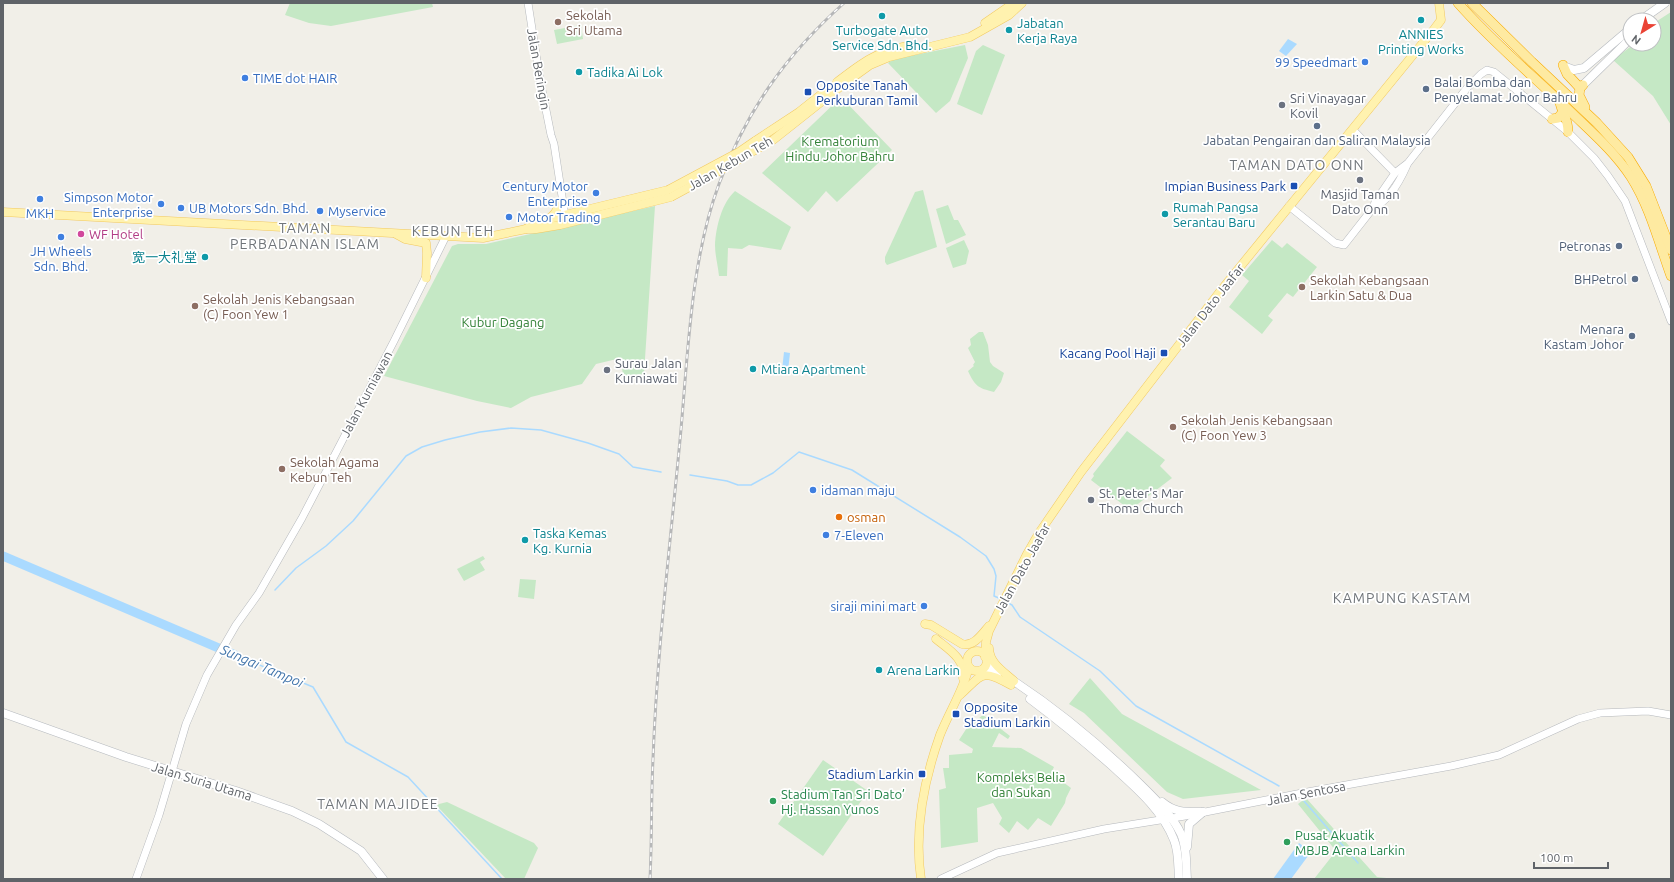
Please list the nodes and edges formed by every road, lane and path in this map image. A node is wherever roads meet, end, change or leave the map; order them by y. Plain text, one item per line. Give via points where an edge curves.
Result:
1 (528, 3) edge
2 (1014, 3) edge
3 (1022, 3) edge
4 (1439, 3) edge
5 (1458, 3) edge
6 (1472, 3) edge
7 (1665, 3) edge
8 (1671, 5) edge
9 (1652, 12) edge
10 (1661, 12) edge
11 (1622, 36) edge
12 (1622, 47) edge
13 (1564, 66) joint
14 (1582, 87) junction
15 (1560, 101) junction
16 (1563, 112) junction
17 (1552, 119) junction
18 (1597, 123) junction
19 (1353, 130) junction
20 (1568, 132) junction
21 (755, 146) junction
22 (1408, 163) junction
23 (1395, 173) junction
24 (1391, 192) junction
25 (669, 194) junction
26 (562, 205) junction
27 (1289, 206) junction
28 (1373, 208) junction
29 (3, 212) edge
30 (575, 213) junction
31 (564, 217) junction
32 (585, 218) junction
33 (551, 223) junction
34 (394, 233) junction
35 (446, 236) junction
36 (1671, 250) edge
37 (1671, 276) edge
38 (426, 278) junction
39 (1671, 321) edge
40 (925, 624) dead end
41 (992, 624) junction
42 (936, 639) dead end
43 (973, 652) junction
44 (986, 659) junction
45 (975, 669) junction
46 (1013, 683) junction
47 (958, 695) junction
48 (3, 713) edge
49 (1671, 715) edge
50 (172, 771) junction
51 (1148, 792) junction
52 (1203, 812) junction
53 (1167, 819) junction
54 (1186, 854) junction
55 (136, 879) edge
56 (384, 879) edge
57 (921, 879) edge
58 (941, 879) edge
59 (1179, 879) edge
60 (1187, 879) edge

1 - 26 street, Jalan Beringin via 551,135 550,146
2 - 21 main road, Jalan Kebun Teh via 967,32 895,49 867,59
3 - 21 main road, Jalan Kebun Teh via 1009,14 970,37 893,56 870,65 773,140
4 - 19 main road, Jalan Dato Jaafar via 1439,23
5 - 15 highway
6 - 18 highway
7 - 9 main road
8 - 10 main road
11 - 13 main road via 1584,68 1574,70
12 - 14 main road
13 - 14 highway via 1567,74
14 - 18 highway via 1579,93 1581,102
15 - 16 highway
15 - 37 highway via 1612,152 1631,177 1645,205
16 - 17 highway via 1558,118
16 - 20 highway via 1567,119
17 - 20 street
17 - 22 street via 1494,72 1487,70 1467,88
18 - 36 highway via 1624,152 1640,176
19 - 23 street
19 - 27 main road, Jalan Dato Jaafar
20 - 39 street via 1594,158 1625,201
21 - 25 main road, Jalan Kebun Teh, bridge via 730,165
22 - 23 street
22 - 24 street
23 - 24 street
23 - 28 street
24 - 28 street via 1380,206
25 - 30 main road, Jalan Kebun Teh
25 - 32 main road, Jalan Kebun Teh
26 - 30 main road
26 - 31 street, Jalan Beringin
26 - 33 main road
27 - 28 street via 1336,243 1344,245
27 - 41 main road, Jalan Dato Jaafar via 1080,472 1039,533
29 - 34 main road, Jalan Kebun Teh
30 - 31 main road, Jalan Kebun Teh
31 - 32 main road
31 - 33 main road, Jalan Kebun Teh
32 - 33 main road, Jalan Kebun Teh
33 - 35 main road, Jalan Kebun Teh via 536,222 526,229 483,238
34 - 35 main road, Jalan Kebun Teh
34 - 38 main road via 402,238 426,243
35 - 38 street, Jalan Kurniawan
38 - 50 street, Jalan Kurniawan via 302,518 259,593 242,615 212,665 186,724
40 - 41 main road via 968,645
41 - 43 main road, Jalan Dato Jaafar
41 - 44 main road, Jalan Dato Jaafar via 986,642
41 - 46 main road via 989,652 991,658
42 - 47 main road via 955,654 963,668
43 - 44 main road via 982,653
43 - 45 main road, Jalan Dato Jaafar via 968,658
44 - 45 main road
44 - 46 main road
45 - 46 main road via 989,670
45 - 47 main road
46 - 47 main road via 990,674 984,675 978,677
46 - 51 main road via 1081,731 1114,758
46 - 53 main road via 1083,740
47 - 57 main road via 940,735 925,791 919,842
48 - 50 main road, Jalan Suria Utama via 112,753
49 - 52 street, Jalan Sentosa via 1648,711 1600,713 1578,719 1499,755
50 - 55 street, Jalan Kurniawan
50 - 56 main road, Jalan Suria Utama via 268,802 319,824 361,850
51 - 52 main road via 1170,809
51 - 53 main road
52 - 53 street, Jalan Sentosa
52 - 54 main road via 1189,824
53 - 54 main road via 1181,834
53 - 58 street, Jalan Sentosa via 1104,829 997,853
53 - 59 main road via 1178,857
54 - 60 main road

